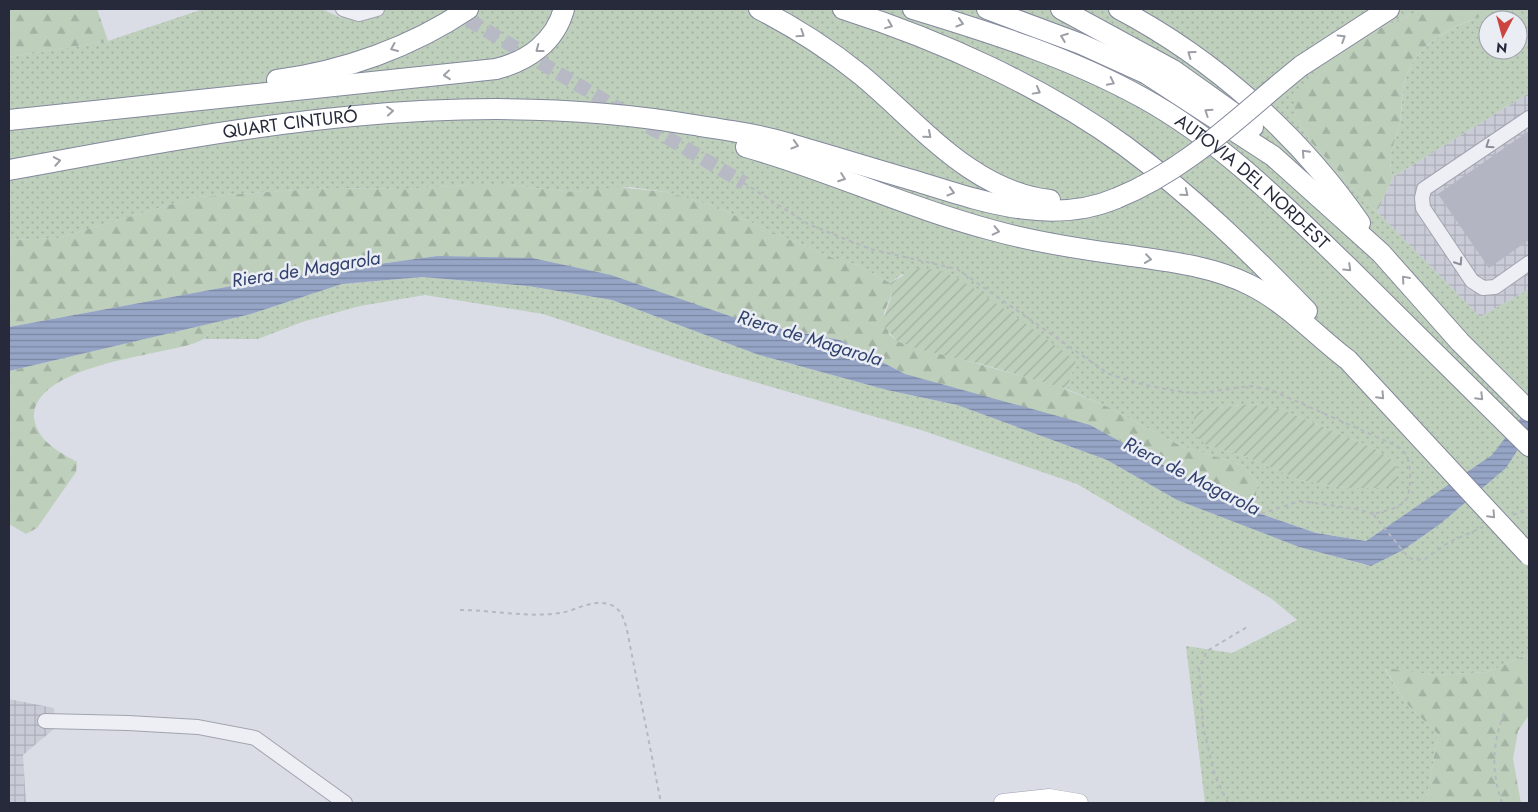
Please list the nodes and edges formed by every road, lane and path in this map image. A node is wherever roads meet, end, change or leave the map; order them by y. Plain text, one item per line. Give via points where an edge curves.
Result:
1 (343, 9) edge
2 (377, 9) edge
3 (468, 9) edge
4 (564, 9) edge
5 (759, 9) edge
6 (843, 9) edge
7 (913, 9) edge
8 (987, 9) edge
9 (1061, 9) edge
10 (1119, 9) edge
11 (1390, 9) edge
12 (575, 112) junction
13 (1529, 118) edge
14 (9, 120) edge
15 (9, 170) edge
16 (744, 183) tunnel mouth
17 (1117, 198) junction
18 (1329, 206) junction
19 (1381, 253) junction
20 (1529, 264) edge
21 (1348, 360) junction
22 (1529, 411) edge
23 (1529, 446) edge
24 (1529, 508) edge
25 (1261, 514) dead end
26 (1373, 514) junction
27 (1511, 516) dead end
28 (1485, 527) dead end
29 (1529, 555) edge
30 (460, 610) dead end
31 (1247, 626) dead end
32 (1504, 713) dead end
33 (45, 721) dead end
34 (345, 803) edge
35 (661, 803) edge
36 (1003, 803) edge
37 (1078, 803) edge
38 (1228, 803) edge
39 (1502, 803) edge

1 - 2 street via 359,14
3 -> 14 highway via 422,36 348,65 291,78
4 -> 14 highway via 546,44 516,63 496,70
5 -> 17 highway via 860,74 932,139 982,177 1007,190 1040,199
6 -> 21 highway via 958,53 1038,91 1124,145 1191,198 1256,257 1338,343
7 -> 23 highway, AUTOVIA DEL NORD-EST via 1002,36 1068,63 1144,98 1182,122 1275,196
18 -> 8 highway, AUTOVIA DEL NORD-EST via 1273,156 1147,74 1081,44
9 - 18 highway via 1149,56 1230,109 1286,155
19 -> 10 highway via 1337,190 1285,132 1200,61
17 -> 11 highway, bridge via 1160,178 1188,159 1301,66
15 -> 12 highway, QUART CINTURÓ via 180,138 392,111
12 -> 17 highway via 612,113 790,143 967,197 1021,209 1076,210
12 -> 21 highway via 724,141 797,161 989,230 1053,244 1179,263 1221,274 1249,284 1282,304
13 -> 20 street via 1424,189 1422,198 1423,208 1472,282 1483,288 1495,287
16 - 26 path via 808,224 870,249 957,269 1109,374 1182,392 1251,386 1271,390 1395,445 1405,452 1409,462 1405,501
18 - 19 highway, AUTOVIA DEL NORD-EST
22 -> 19 highway, AUTOVIA DEL NORD-EST via 1460,342
21 -> 29 highway, bridge
24 - 27 path
25 - 26 path via 1300,501
26 - 28 path via 1408,557 1420,560 1449,542
30 - 35 path via 534,614 560,613 601,603 616,607 627,630
31 - 38 path via 1207,651 1199,668 1202,726 1215,776
32 - 39 path via 1496,736 1494,758 1495,782
33 - 34 street via 198,727 255,738
36 - 37 main road via 1049,798

